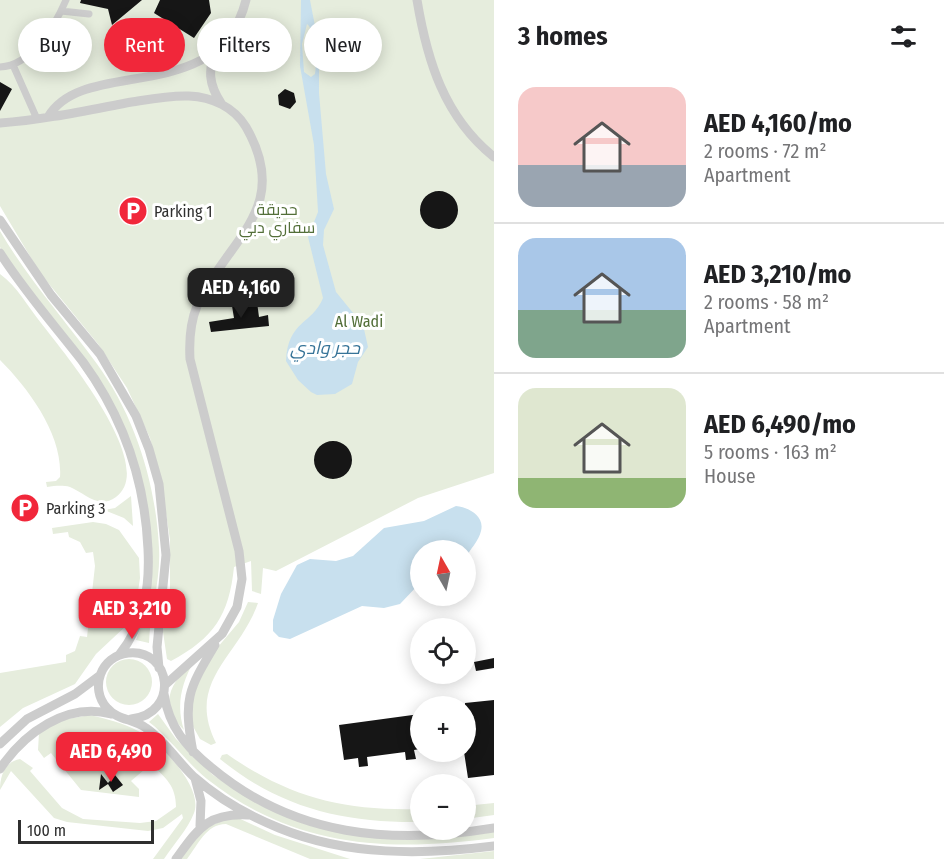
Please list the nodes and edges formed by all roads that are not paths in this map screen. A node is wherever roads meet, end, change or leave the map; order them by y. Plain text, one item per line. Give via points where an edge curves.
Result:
1 (66, 0) edge
2 (246, 0) edge
3 (417, 0) edge
4 (61, 11) junction
5 (89, 14) dead end
6 (56, 18) edge
7 (240, 18) edge
8 (197, 60) edge
9 (18, 62) edge
10 (13, 65) junction
11 (0, 67) edge
12 (210, 72) edge
13 (221, 103) junction
14 (48, 117) junction
15 (37, 119) junction
16 (0, 123) edge
17 (494, 157) edge
18 (0, 220) edge
19 (0, 253) edge
20 (222, 634) junction
21 (119, 656) junction
22 (159, 668) junction
23 (100, 674) junction
24 (164, 689) junction
25 (113, 714) junction
26 (130, 719) junction
27 (0, 744) edge
28 (193, 752) junction
29 (0, 769) edge
30 (195, 778) junction
31 (250, 815) junction
32 (200, 826) junction
33 (494, 828) edge
34 (494, 846) edge
35 (176, 859) edge

1 - 4 street
2 - 7 street
3 - 17 street via 426,52 439,86 470,134
4 - 5 street
4 - 6 street
8 - 14 street via 173,72 79,90 61,100
9 - 10 street
10 - 11 street
10 - 15 street
12 - 13 street via 213,90
13 - 14 street via 176,96
13 - 20 street via 251,136 263,183 256,216 198,305 189,341 190,359 241,565 237,608
14 - 15 street
15 - 16 street
18 - 22 street via 33,271 120,384 149,449 160,496 166,555 157,647
19 - 21 street via 99,387 127,441 136,470 147,527 147,580 140,622
20 - 24 street
20 - 28 street via 195,676 189,693 186,711
21 - 22 street via 146,656
21 - 23 street
22 - 24 street
23 - 25 street via 101,701
23 - 27 street via 75,694 27,719
24 - 26 street via 155,710
24 - 28 street via 172,726
25 - 26 street
25 - 29 street via 79,712 50,723 19,745
26 - 30 street via 152,732
28 - 33 street via 238,788 315,825 379,836
30 - 31 street
30 - 32 street via 201,801
31 - 32 street via 224,816
31 - 34 street via 280,829 345,847 412,852
32 - 35 street

